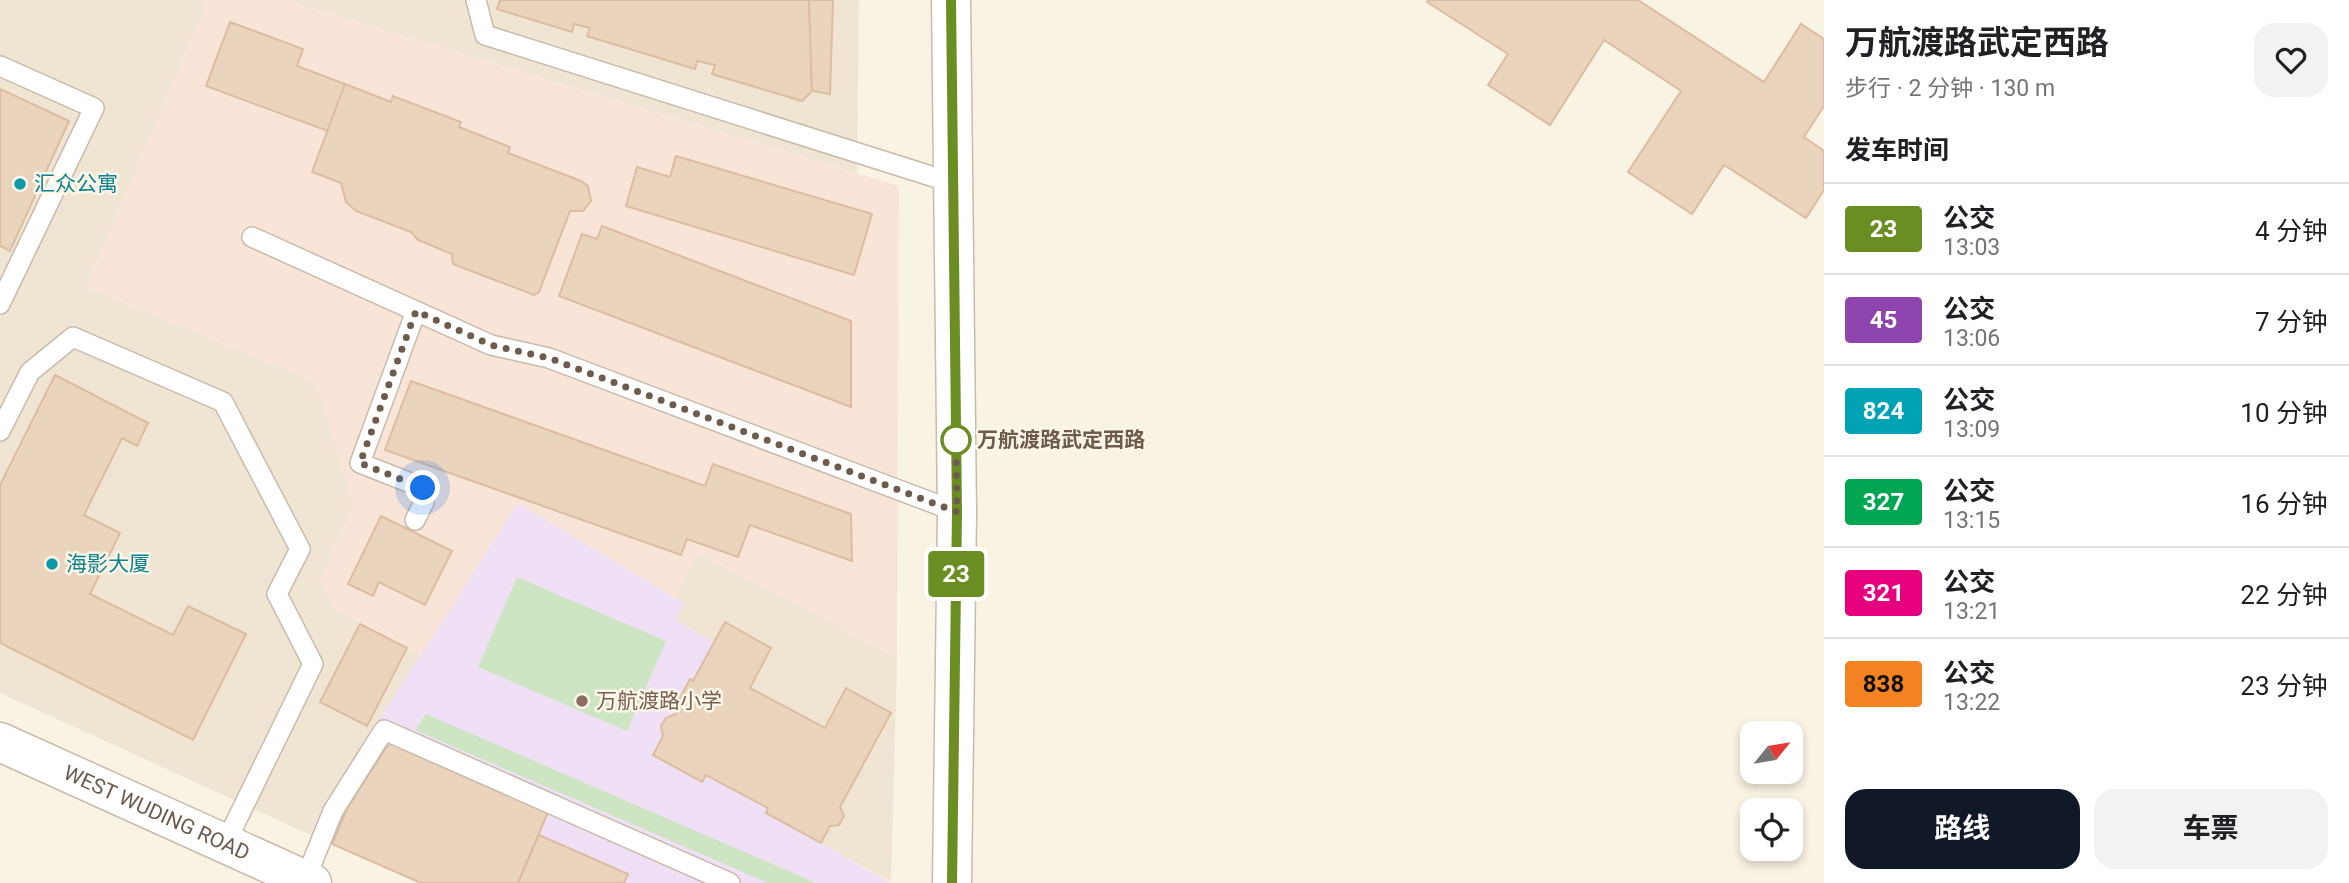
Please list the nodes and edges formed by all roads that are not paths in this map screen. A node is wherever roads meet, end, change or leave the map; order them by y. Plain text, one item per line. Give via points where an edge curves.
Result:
1 (476, 0) edge
2 (951, 0) edge
3 (0, 66) edge
4 (953, 183) junction
5 (252, 237) dead end
6 (7, 271) edge
7 (0, 304) edge
8 (416, 311) junction
9 (0, 431) edge
10 (957, 512) junction
11 (415, 520) dead end
12 (0, 742) edge
13 (225, 844) junction
14 (309, 881) edge
15 (730, 883) edge
16 (953, 883) edge

1 - 4 lane via 485,35
2 - 4 street
3 - 6 lane via 94,108
4 - 10 street
5 - 8 lane
6 - 7 lane
8 - 10 lane via 491,345 549,358
8 - 11 lane via 360,463 423,488 424,502
9 - 13 lane via 30,372 73,337 223,402 300,549 277,594 313,664
10 - 16 street
12 - 13 street, WEST WUDING ROAD
13 - 14 street, WEST WUDING ROAD
14 - 15 lane via 333,811 384,730

